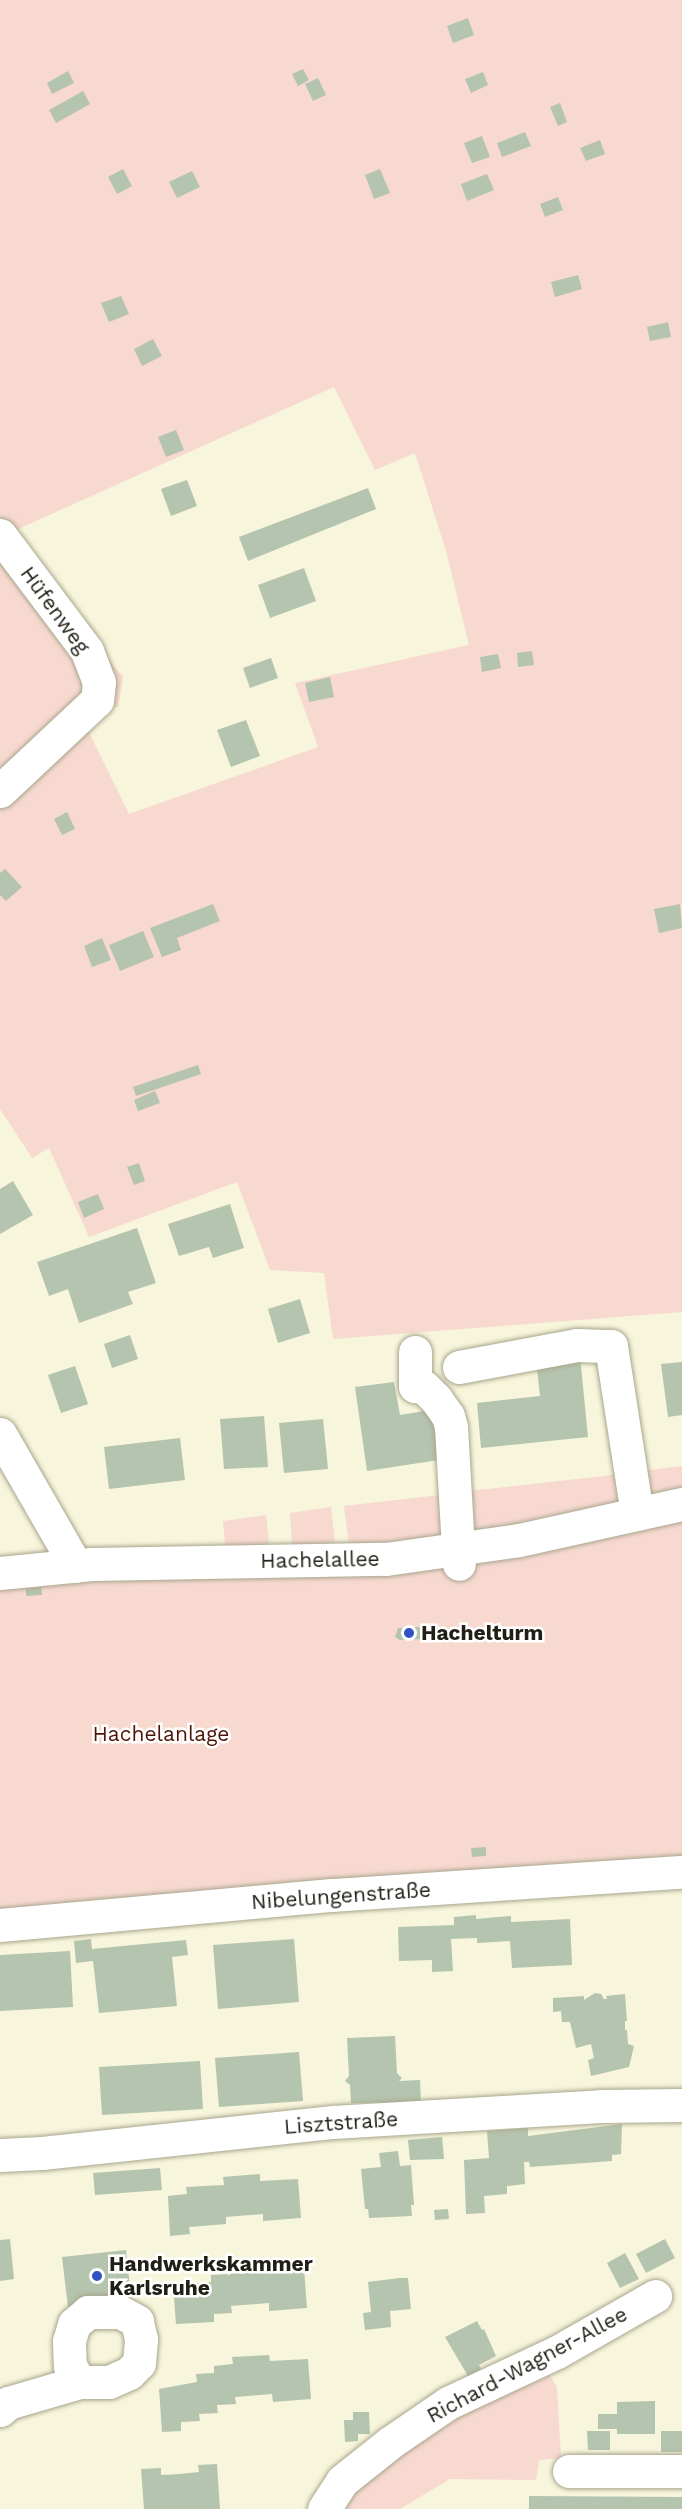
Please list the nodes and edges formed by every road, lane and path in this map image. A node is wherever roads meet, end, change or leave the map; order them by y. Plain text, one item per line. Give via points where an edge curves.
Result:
1 (0, 535) edge
2 (0, 791) edge
3 (415, 1352) dead end
4 (459, 1367) dead end
5 (0, 1434) edge
6 (682, 1504) edge
7 (637, 1514) junction
8 (459, 1557) junction
9 (76, 1566) junction
10 (0, 1573) edge
11 (682, 1872) edge
12 (0, 1924) edge
13 (682, 2105) edge
14 (0, 2155) edge
15 (655, 2296) dead end
16 (80, 2382) dead end
17 (0, 2410) edge
18 (569, 2471) dead end
19 (682, 2471) edge
20 (324, 2509) edge

1 - 2 street, Hüfenweg via 87,651 99,682 97,700 82,717
3 - 8 street via 415,1386 424,1388 436,1399 451,1427
4 - 7 street via 577,1345 611,1346
5 - 9 street
6 - 7 street, Hachelallee
7 - 8 street, Hachelallee
8 - 9 street, Hachelallee
9 - 10 street, Hachelallee
11 - 12 street, Nibelungenstraße via 332,1895
13 - 14 street, Lisztstraße via 333,2122
15 - 20 street, Richard-Wagner-Allee via 557,2352 439,2409 342,2481
16 - 17 street via 8,2403
18 - 19 street

